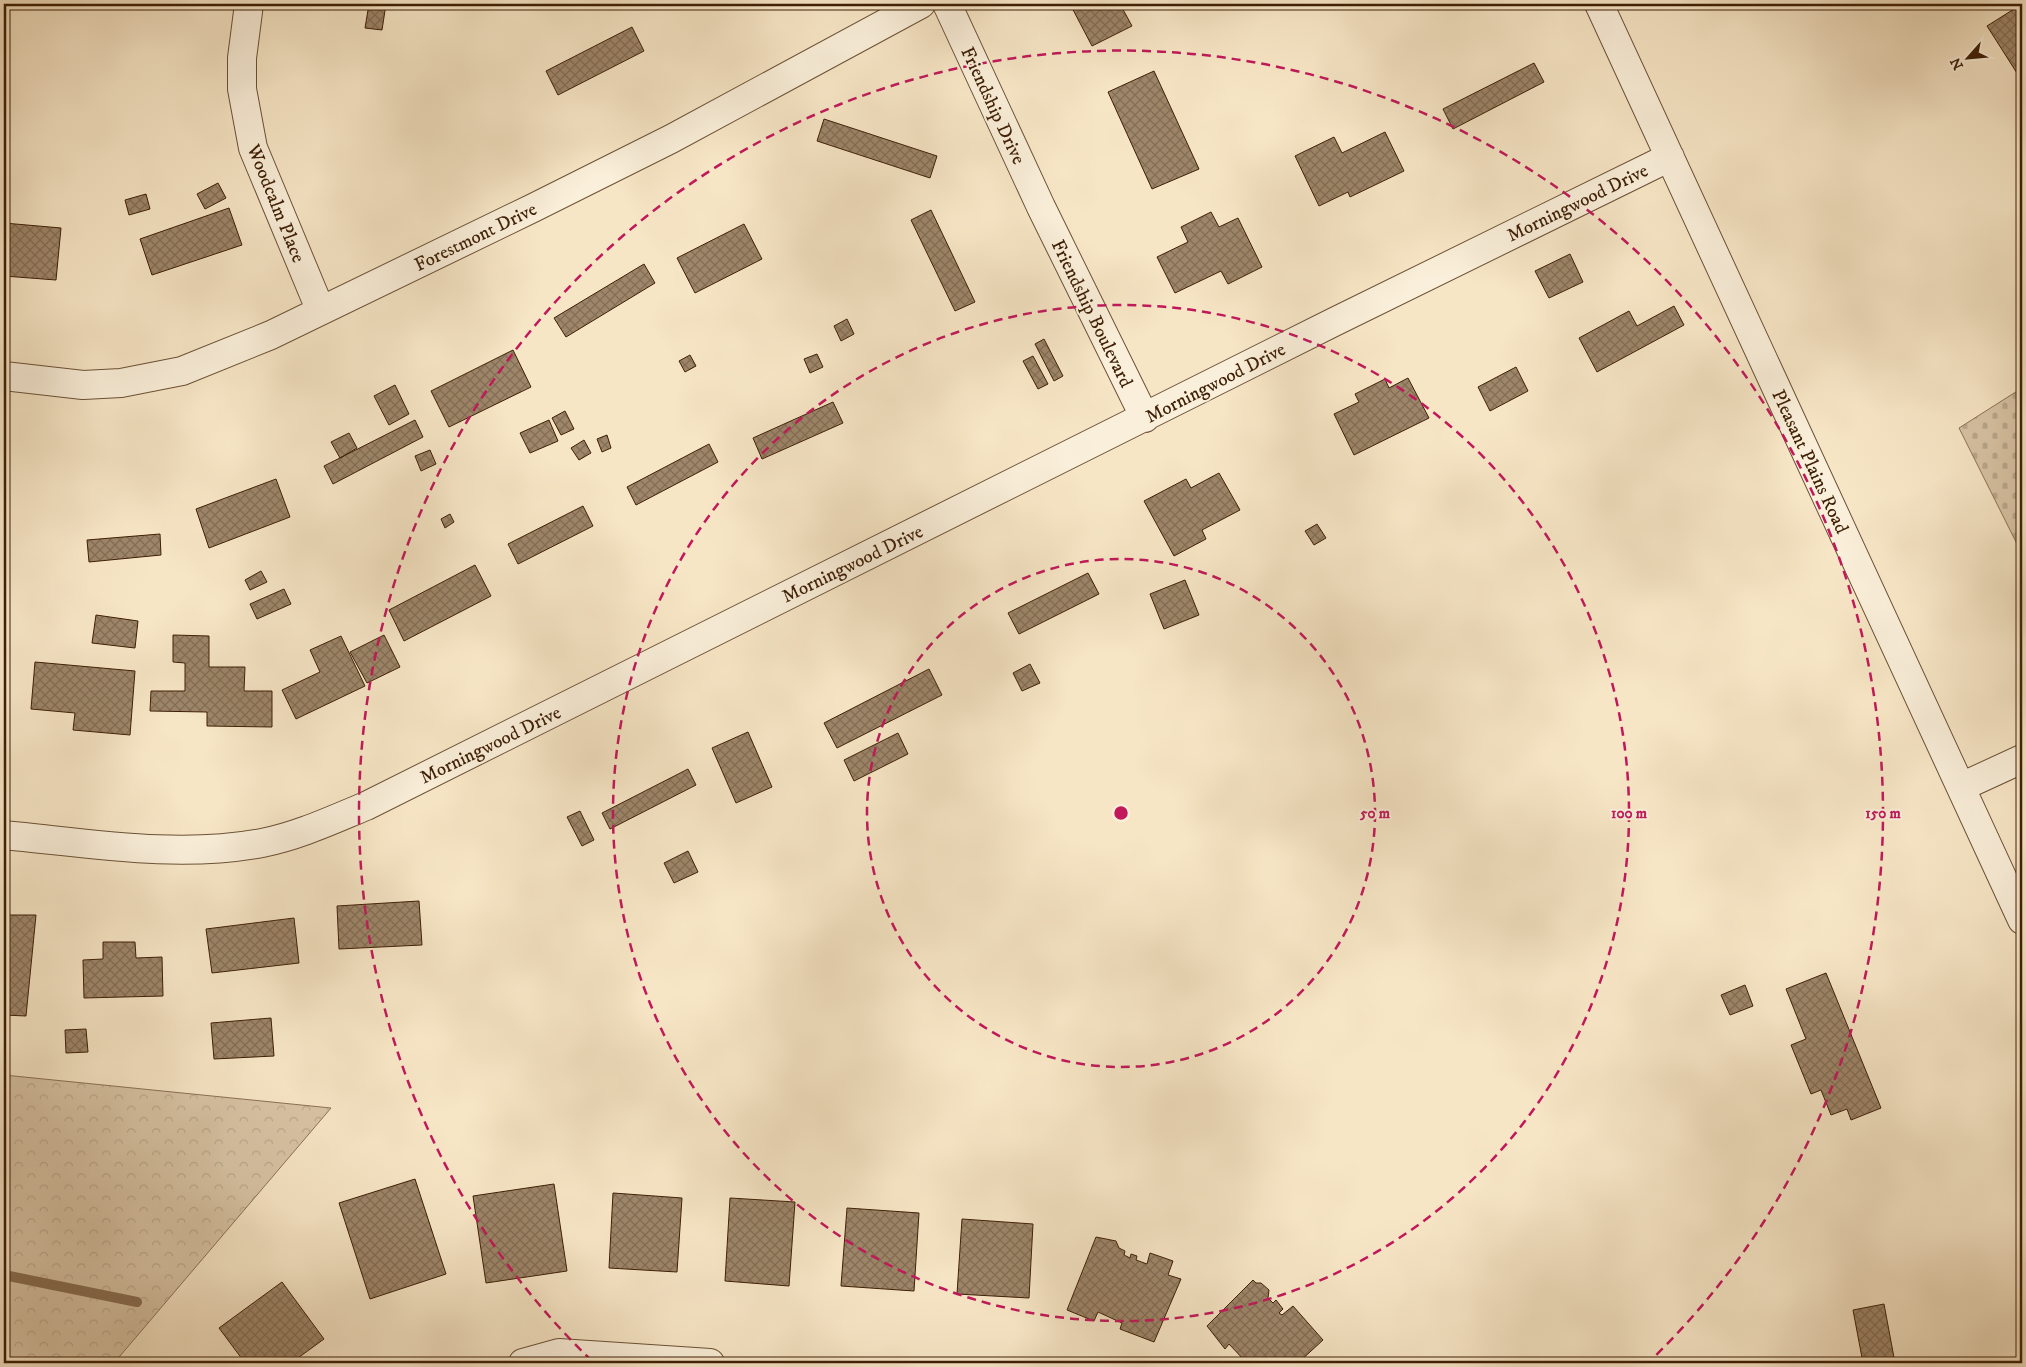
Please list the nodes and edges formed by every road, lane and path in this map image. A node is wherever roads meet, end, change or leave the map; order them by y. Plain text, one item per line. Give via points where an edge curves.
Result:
1 (249, 4) edge
2 (921, 4) edge
3 (947, 4) edge
4 (1599, 4) edge
5 (1670, 157) junction
6 (1041, 207) joint
7 (320, 310) junction
8 (4, 376) edge
9 (1144, 418) junction
10 (2022, 759) edge
11 (1961, 787) junction
12 (4, 835) edge
13 (2022, 920) edge
14 (523, 1363) edge
15 (710, 1363) edge

1 - 7 street, Woodcalm Place via 242,58 242,89 253,148
2 - 7 street, Forestmont Drive via 671,139
3 - 6 street, Friendship Drive
4 - 5 street, Pleasant Plains Road
5 - 9 street, Morningwood Drive
5 - 11 street, Pleasant Plains Road
6 - 9 street, Friendship Boulevard
7 - 8 street, Forestmont Drive via 271,335 182,371 121,383 84,385
9 - 12 street, Morningwood Drive via 366,806 310,829 264,843 226,849 130,847
10 - 11 street
11 - 13 street, Pleasant Plains Road
14 - 15 street via 559,1353

